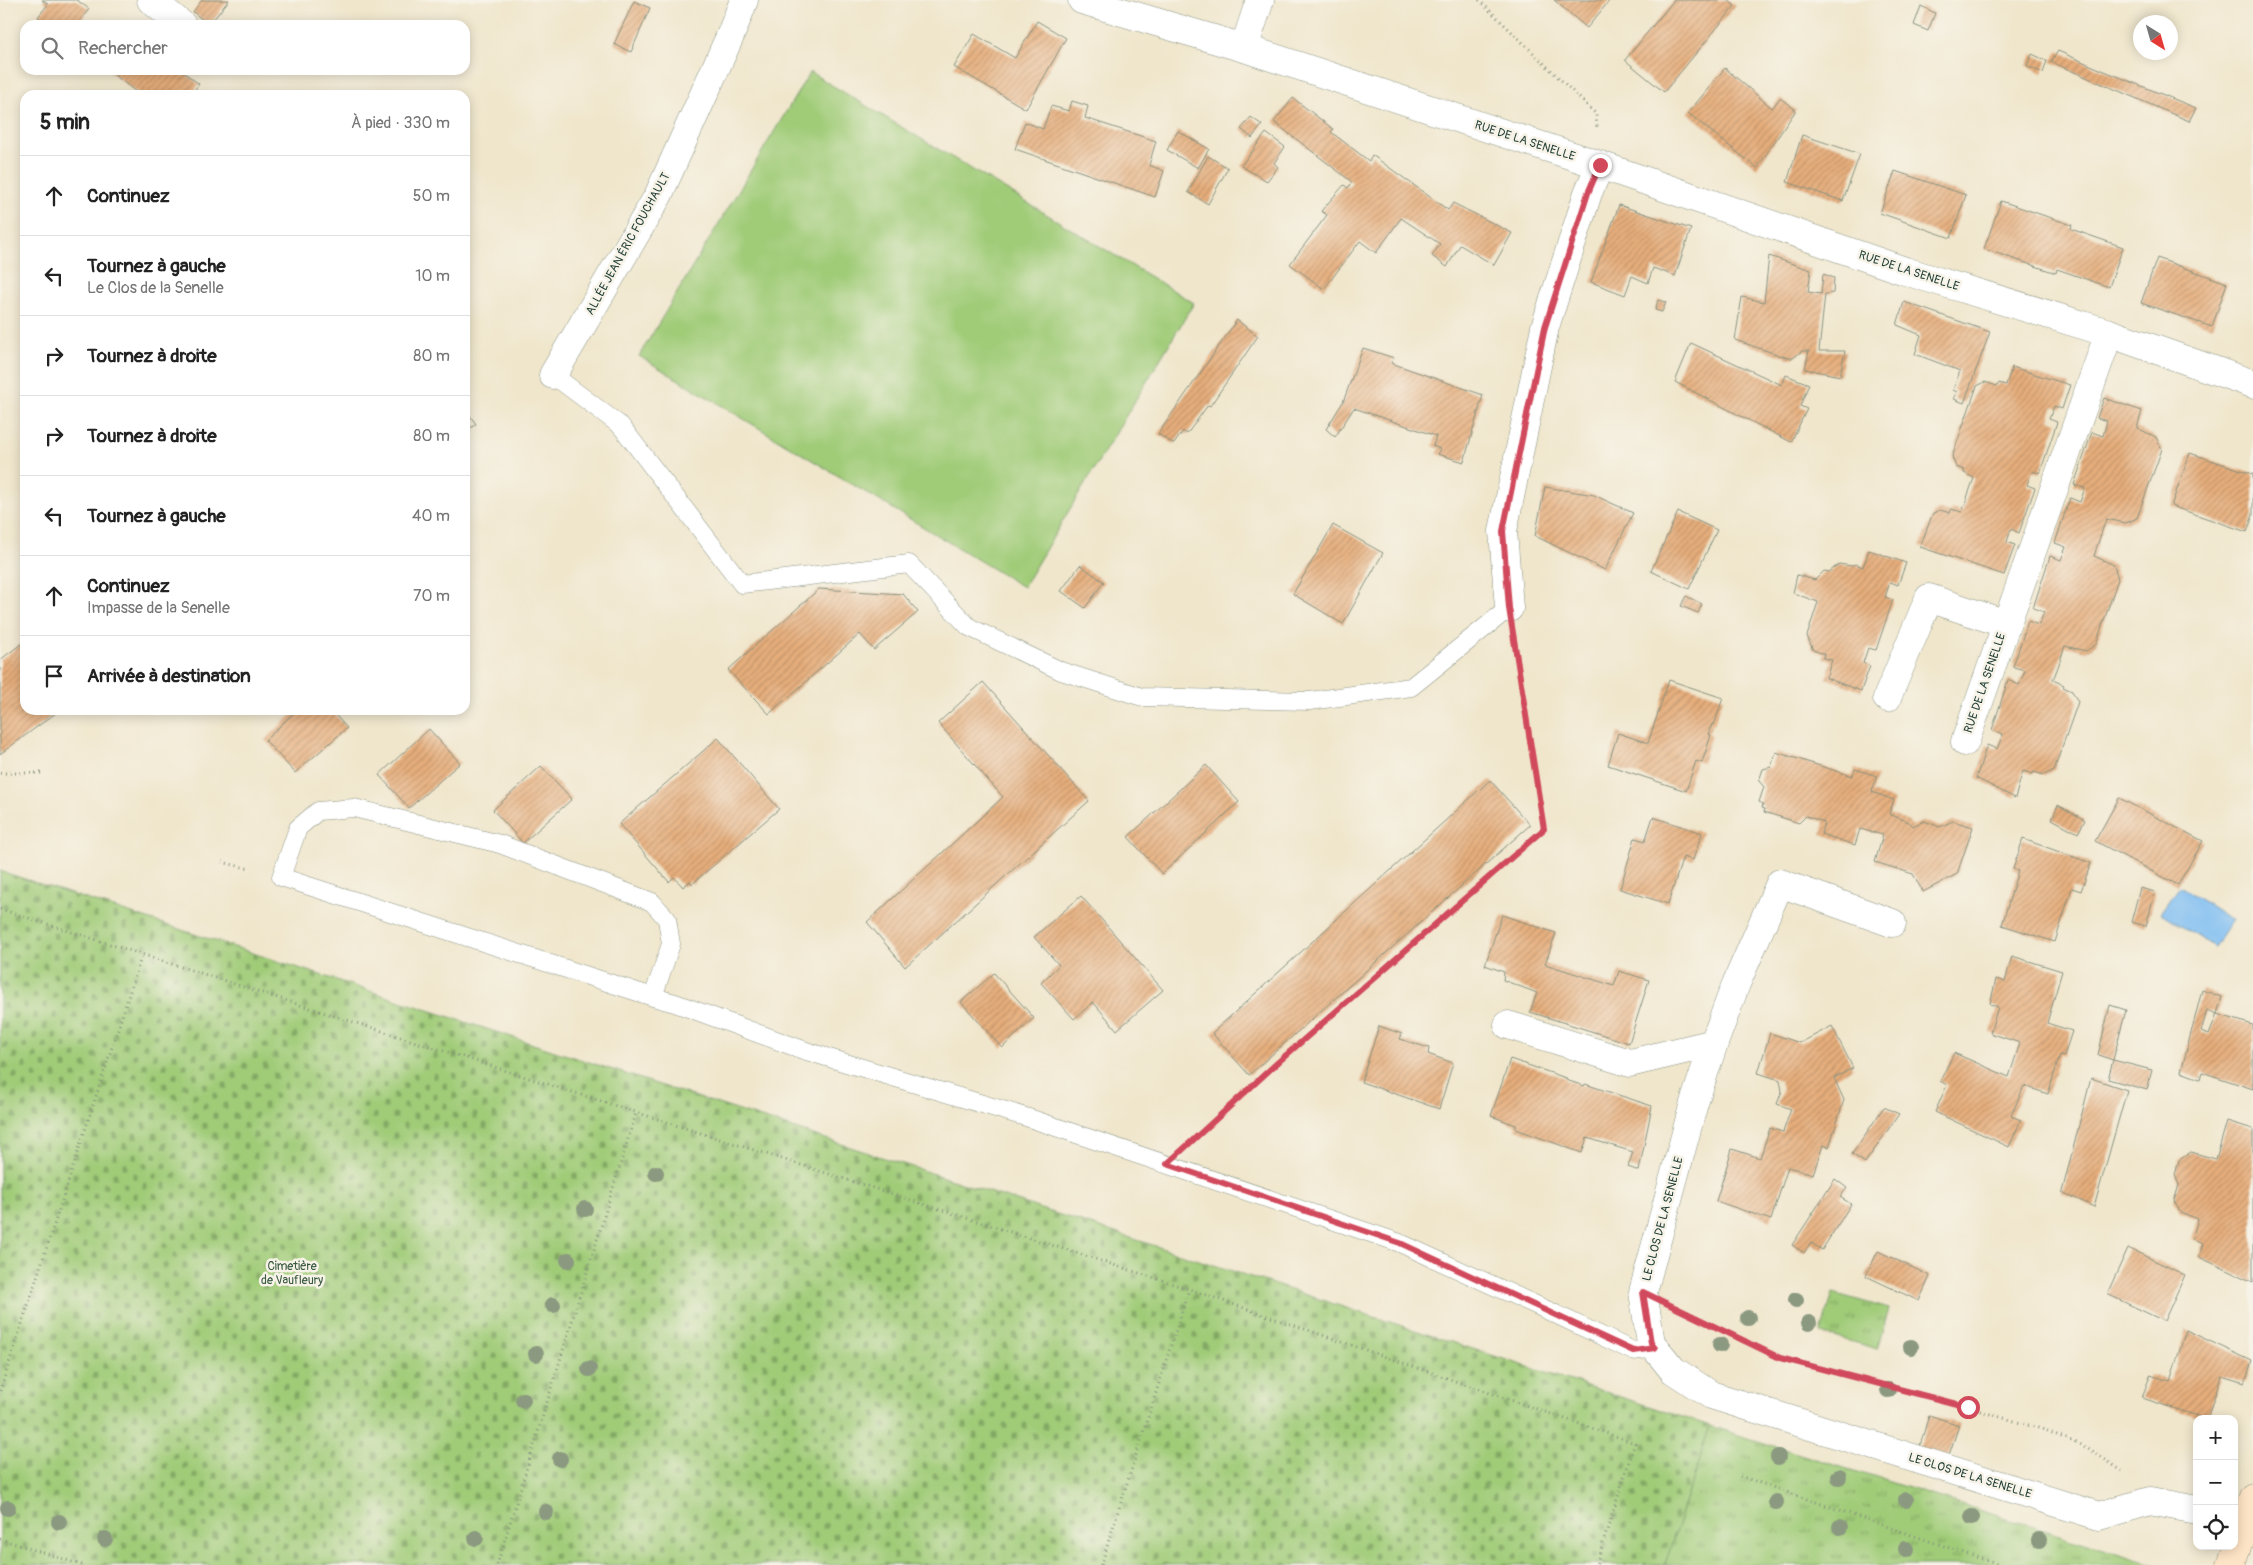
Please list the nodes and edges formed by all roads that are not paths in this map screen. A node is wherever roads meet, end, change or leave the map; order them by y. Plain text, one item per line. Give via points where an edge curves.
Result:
1 (151, 0) edge
2 (744, 0) edge
3 (1082, 0) edge
4 (1260, 0) edge
5 (176, 20) edge
6 (1244, 48) junction
7 (1600, 165) junction
8 (2109, 334) junction
9 (553, 375) joint
10 (2253, 384) edge
11 (1509, 608) joint
12 (2006, 624) junction
13 (1887, 698) dead end
14 (1965, 742) dead end
15 (1892, 922) dead end
16 (653, 997) junction
17 (1508, 1025) dead end
18 (1714, 1044) junction
19 (1655, 1348) junction
20 (2253, 1497) edge
21 (2193, 1509) edge
22 (2239, 1526) edge
23 (2232, 1565) edge

1 - 5 street
2 - 9 street, ALLÉE JEAN ÉRIC FOUCHAULT via 658,196
3 - 6 street, RUE DE LA SENELLE
4 - 6 street
6 - 7 street, RUE DE LA SENELLE
7 - 8 street, RUE DE LA SENELLE via 1904,271
7 - 11 street via 1545,327 1503,531
8 - 10 street, RUE DE LA SENELLE
8 - 12 street, RUE DE LA SENELLE
9 - 11 lane via 621,426 742,584 909,564 969,627 1061,670 1142,697 1310,701 1411,687
12 - 13 street, RUE DE LA SENELLE via 1928,598
12 - 14 street, RUE DE LA SENELLE
15 - 18 street, LE CLOS DE LA SENELLE via 1780,883
16 - 16 lane via 671,944 668,918 652,902 500,844 354,808 318,811 298,828 282,877
16 - 19 lane via 806,1051 1029,1118 1400,1243 1633,1351
17 - 18 street via 1630,1062
18 - 19 street, LE CLOS DE LA SENELLE via 1694,1104 1643,1292 1651,1343
19 - 21 street, LE CLOS DE LA SENELLE via 1673,1370 1711,1395 2099,1516 2150,1501
20 - 22 main road
22 - 23 main road

